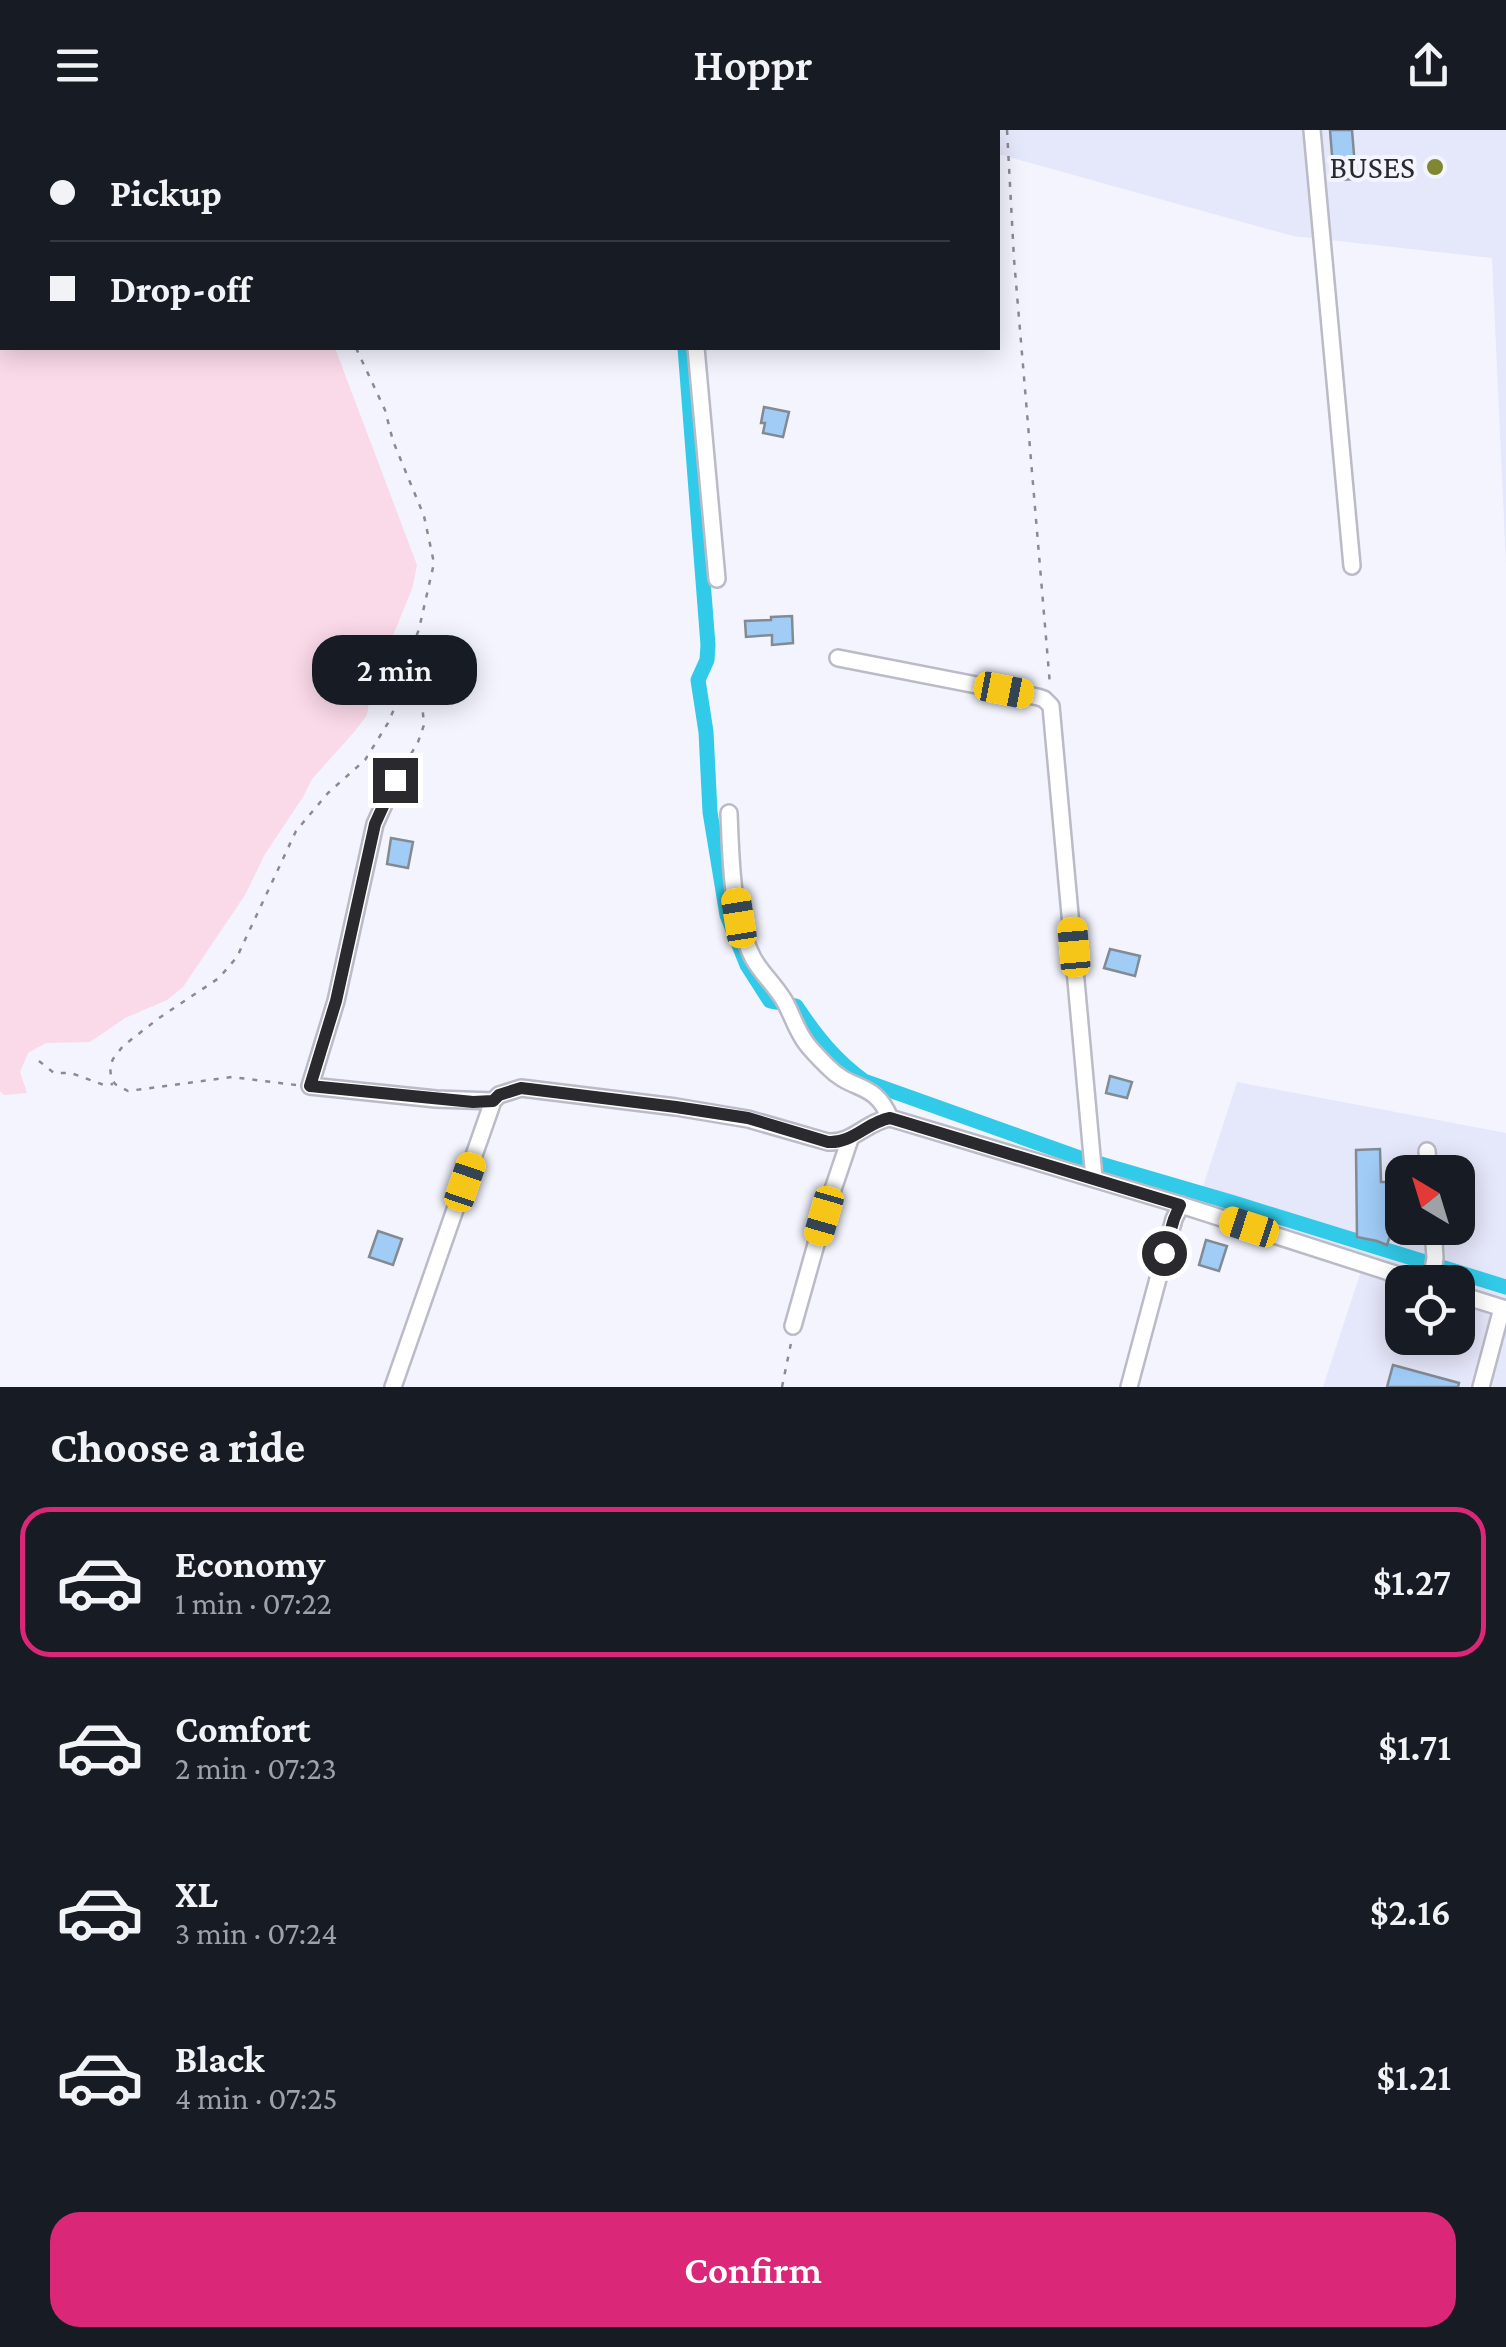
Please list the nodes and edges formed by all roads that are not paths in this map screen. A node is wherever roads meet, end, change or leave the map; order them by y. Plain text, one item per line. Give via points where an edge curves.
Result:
1 (1312, 130) edge
2 (696, 350) edge
3 (1352, 566) dead end
4 (717, 580) dead end
5 (838, 658) dead end
6 (395, 780) road end
7 (728, 813) dead end
8 (493, 1101) junction
9 (890, 1118) junction
10 (850, 1139) junction
11 (1428, 1152) dead end
12 (1428, 1155) edge
13 (1094, 1178) junction
14 (1180, 1205) junction
15 (1397, 1265) edge
16 (1475, 1300) edge
17 (1504, 1309) edge
18 (793, 1326) road end
19 (393, 1387) edge
20 (1128, 1387) edge
21 (1481, 1387) edge

1 - 3 street
2 - 4 street
5 - 13 street via 1044,698 1051,706
6 - 8 street via 375,824 310,1086
7 - 9 street via 739,918 753,958 804,1041 846,1082 876,1094
8 - 10 street via 521,1088 748,1118 828,1142
8 - 19 street
9 - 10 street
9 - 13 street
10 - 18 street
11 - 12 street
13 - 14 street
14 - 15 street
14 - 20 street
16 - 17 street
17 - 21 street

